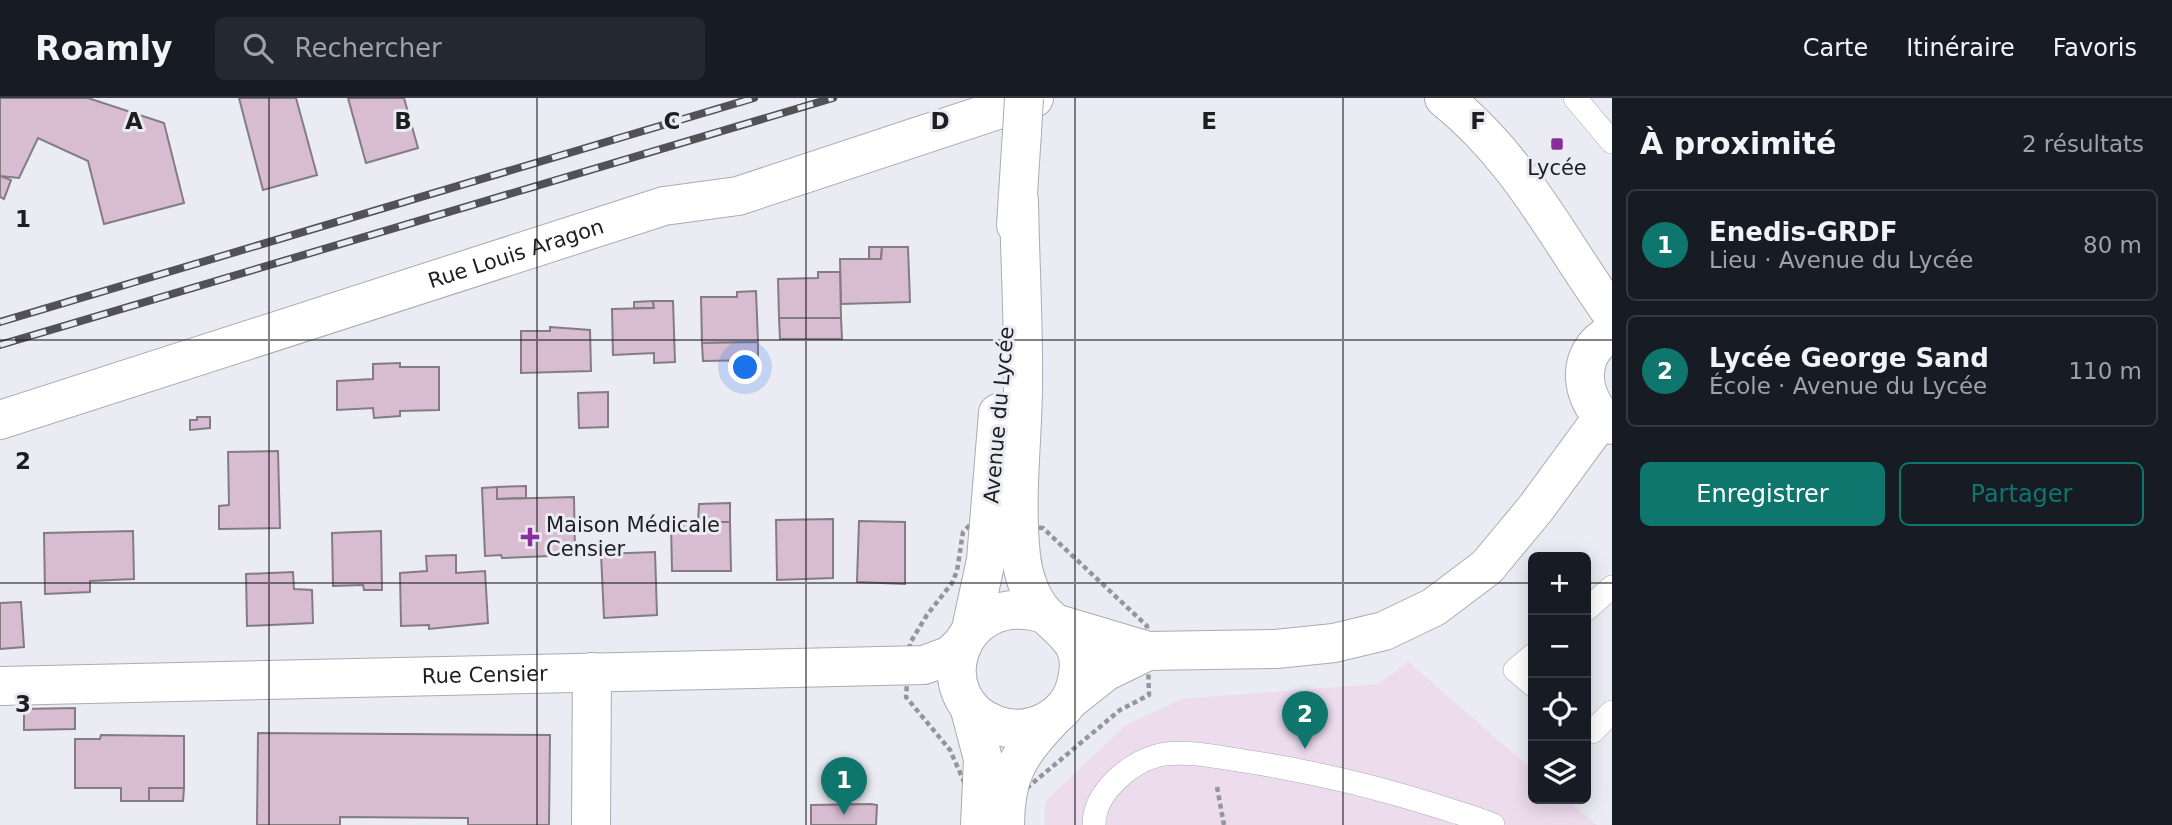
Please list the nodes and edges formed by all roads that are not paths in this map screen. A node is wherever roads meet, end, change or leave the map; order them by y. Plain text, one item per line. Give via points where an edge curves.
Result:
1 (1444, 98) edge
2 (1575, 98) edge
3 (1026, 109) edge
4 (1612, 142) edge
5 (1612, 314) edge
6 (1612, 332) edge
7 (0, 420) edge
8 (1607, 421) edge
9 (1004, 525) junction
10 (1612, 587) edge
11 (1591, 606) edge
12 (1053, 619) junction
13 (967, 637) junction
14 (1149, 651) junction
15 (1528, 659) edge
16 (592, 672) junction
17 (1528, 681) edge
18 (0, 686) edge
19 (969, 706) junction
20 (1061, 709) junction
21 (1612, 712) edge
22 (1591, 731) edge
23 (994, 788) junction
24 (591, 825) edge
25 (979, 825) edge
26 (1005, 825) edge
27 (1094, 825) edge
28 (1493, 825) edge

1 - 5 street via 1491,140 1536,198
2 - 4 lane
3 - 7 street, Rue Louis Aragon via 738,196 664,206
3 - 9 street, Avenue du Lycée via 1018,200 1023,388
6 - 8 street via 1596,346 1584,374 1585,391
8 - 14 street via 1487,568 1434,607 1384,631 1334,643
9 - 12 street, Avenue du Lycée via 1027,582
9 - 13 street, Avenue du Lycée
10 - 11 lane
12 - 13 street via 1025,608 1005,609 987,616
12 - 14 street
12 - 20 street via 1072,641 1078,660 1077,680
13 - 16 street, Rue Censier via 939,661 908,665
13 - 19 street via 957,676
14 - 20 street via 1105,673
15 - 17 lane via 1515,670
16 - 18 street, Rue Censier
16 - 24 street
19 - 20 street via 983,720 1007,729 1022,729
19 - 23 street
20 - 23 street
21 - 22 lane
23 - 25 street
23 - 26 street
27 - 28 lane via 1102,798 1136,765 1162,755 1189,753 1307,771

